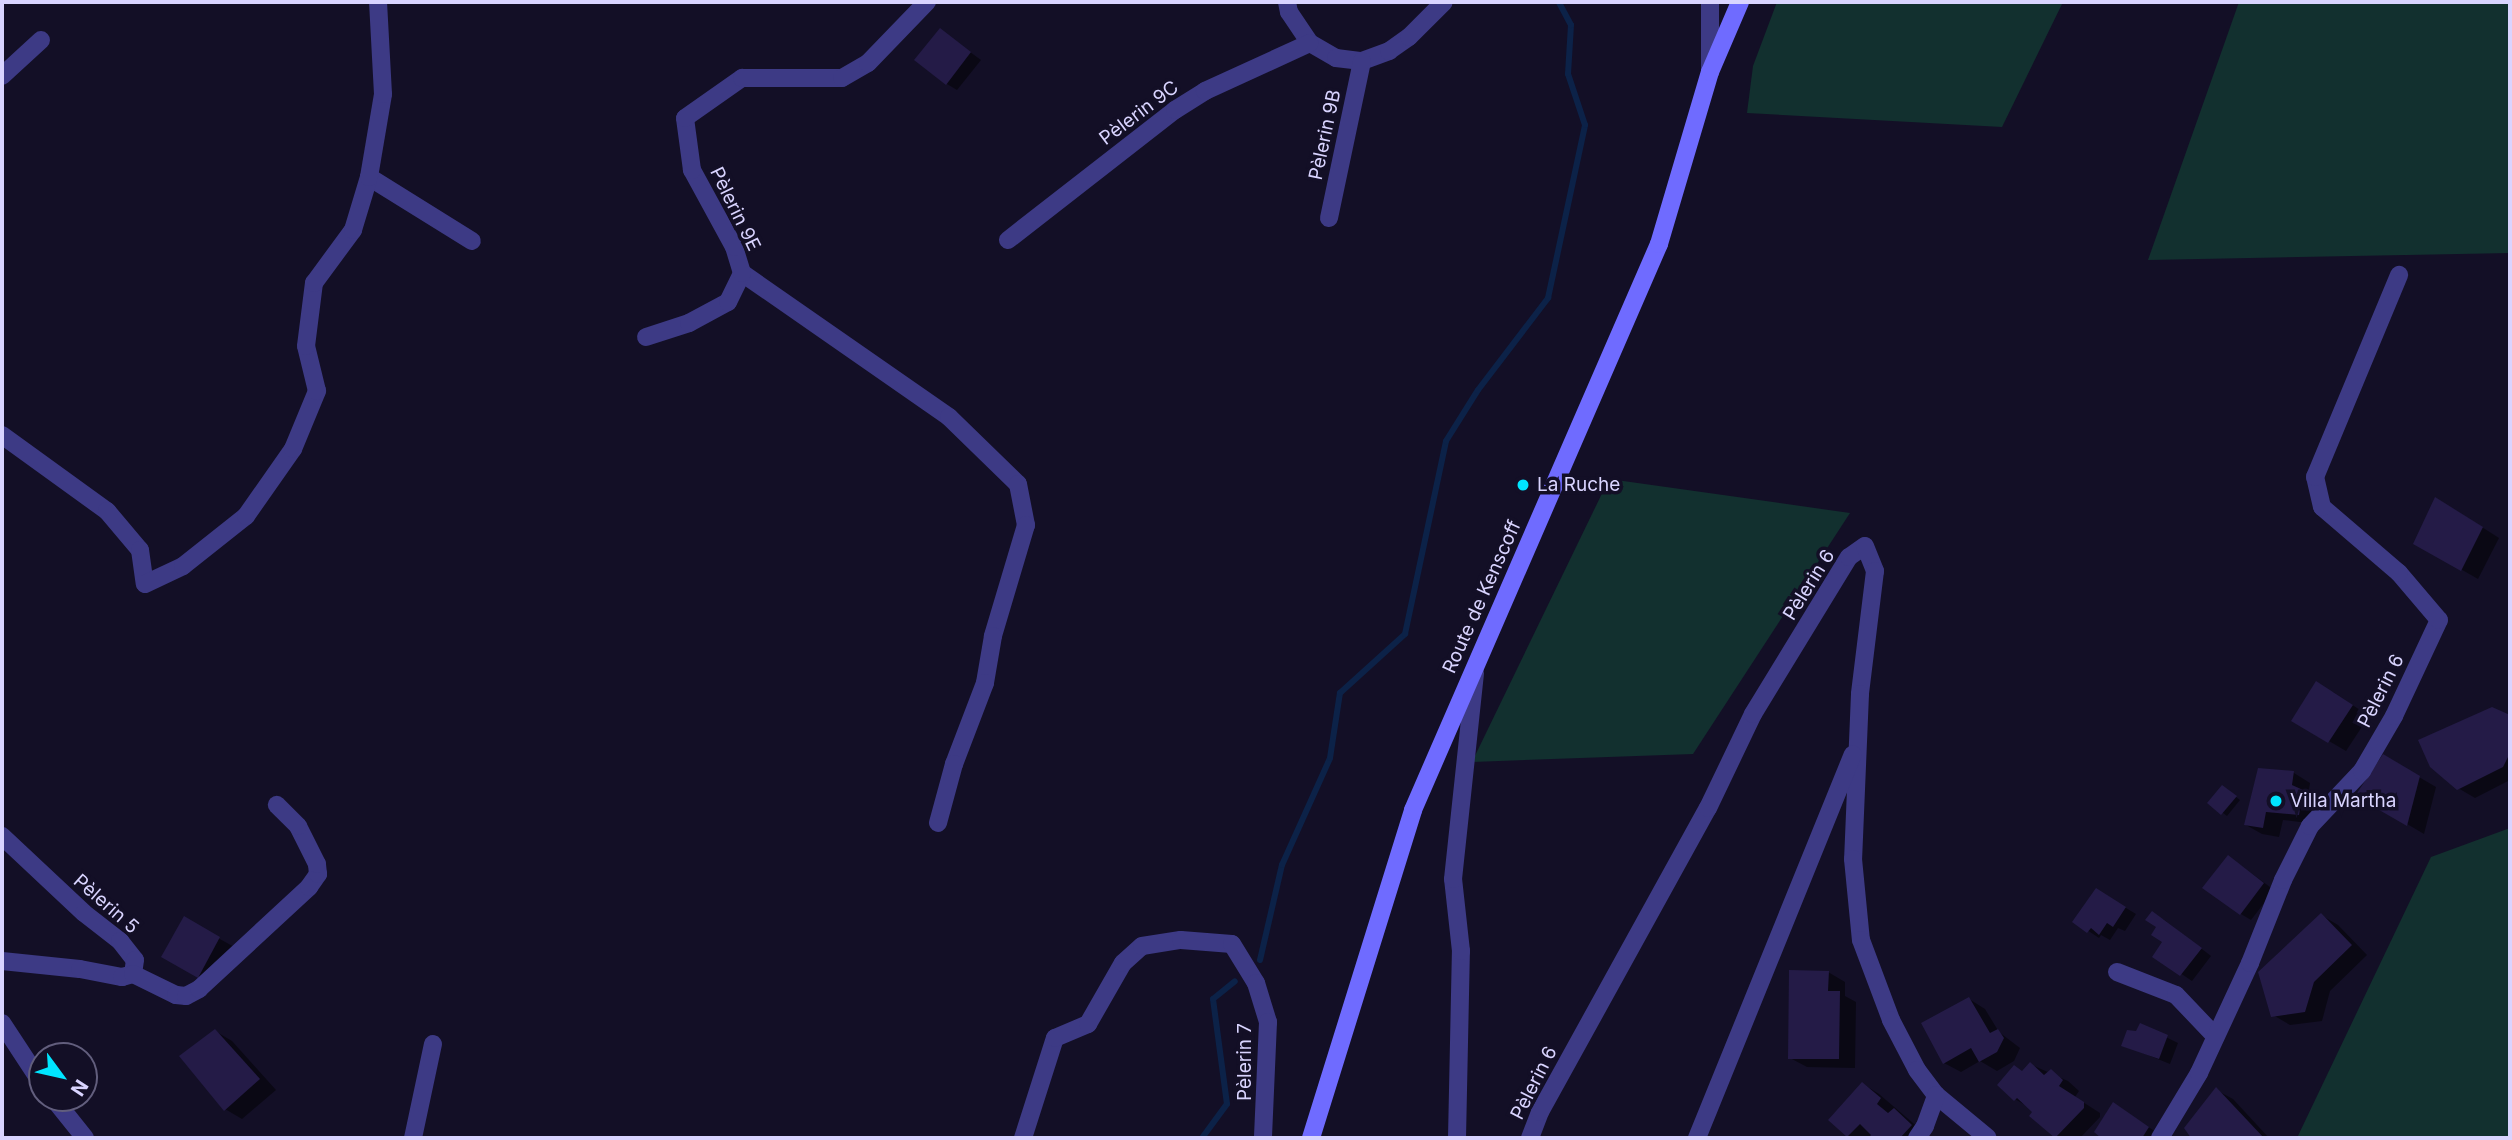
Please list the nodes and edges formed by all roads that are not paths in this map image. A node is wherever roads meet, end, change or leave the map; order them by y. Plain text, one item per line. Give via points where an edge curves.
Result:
1 (377, 2) edge
2 (927, 2) edge
3 (1287, 2) edge
4 (1444, 2) edge
5 (1710, 2) edge
6 (1740, 2) edge
7 (41, 40) dead end
8 (1310, 43) junction
9 (1362, 61) junction
10 (1710, 72) junction
11 (2, 76) edge
12 (369, 177) junction
13 (1329, 218) dead end
14 (1008, 240) dead end
15 (472, 241) dead end
16 (742, 273) junction
17 (2399, 275) dead end
18 (646, 337) dead end
19 (2, 435) edge
20 (1475, 666) junction
21 (1858, 741) junction
22 (277, 805) dead end
23 (938, 822) dead end
24 (2, 836) edge
25 (2, 961) edge
26 (2117, 972) dead end
27 (133, 974) junction
28 (2, 1023) edge
29 (2215, 1036) junction
30 (433, 1044) dead end
31 (28, 1063) edge
32 (1936, 1095) junction
33 (64, 1112) edge
34 (85, 1138) edge
35 (413, 1138) edge
36 (1023, 1138) edge
37 (1263, 1138) edge
38 (1311, 1138) edge
39 (1457, 1138) edge
40 (1530, 1138) edge
41 (1697, 1138) edge
42 (1917, 1138) edge
43 (1988, 1138) edge
44 (2160, 1138) edge

1 - 12 street via 383,94
2 - 16 street, Pèlerin 9E via 868,63 842,78 742,78 685,118 692,170 734,247
3 - 8 street
4 - 9 street via 1409,37
5 - 10 street
6 - 10 main road, Route de Kenscoff
7 - 11 street
8 - 9 street via 1336,58
8 - 14 street, Pèlerin 9C via 1205,90
9 - 13 street, Pèlerin 9B
10 - 20 main road, Route de Kenscoff via 1660,244
12 - 15 street
12 - 19 street via 353,230 314,283 306,346 317,391 293,449 246,516 183,566 145,584 139,550 107,511
16 - 18 street, Pèlerin 9E via 727,302 689,323
16 - 23 street via 949,417 1018,484 1026,525 993,636 985,683
17 - 29 street, Pèlerin 6 via 2315,477 2322,507 2399,573 2440,620 2362,771 2310,826
20 - 38 main road, Route de Kenscoff via 1413,810
20 - 39 street via 1453,879 1461,951
21 - 32 street, Pèlerin 6 via 1853,859 1861,940 1891,1020
21 - 40 street, Pèlerin 6 via 1875,571 1865,546 1849,557 1753,714 1708,808
21 - 41 street
22 - 27 street via 298,826 317,864 318,874 309,887 187,996
24 - 27 street, Pèlerin 5 via 120,941 135,960
25 - 27 street via 122,977
26 - 29 street via 2176,995
28 - 31 street
29 - 44 street, Pèlerin 6
30 - 35 street
32 - 42 street
32 - 43 street, Pèlerin 6
33 - 34 street
36 - 37 street, Pèlerin 7 via 1055,1038 1088,1024 1123,963 1142,946 1181,940 1231,944 1256,983 1268,1022

